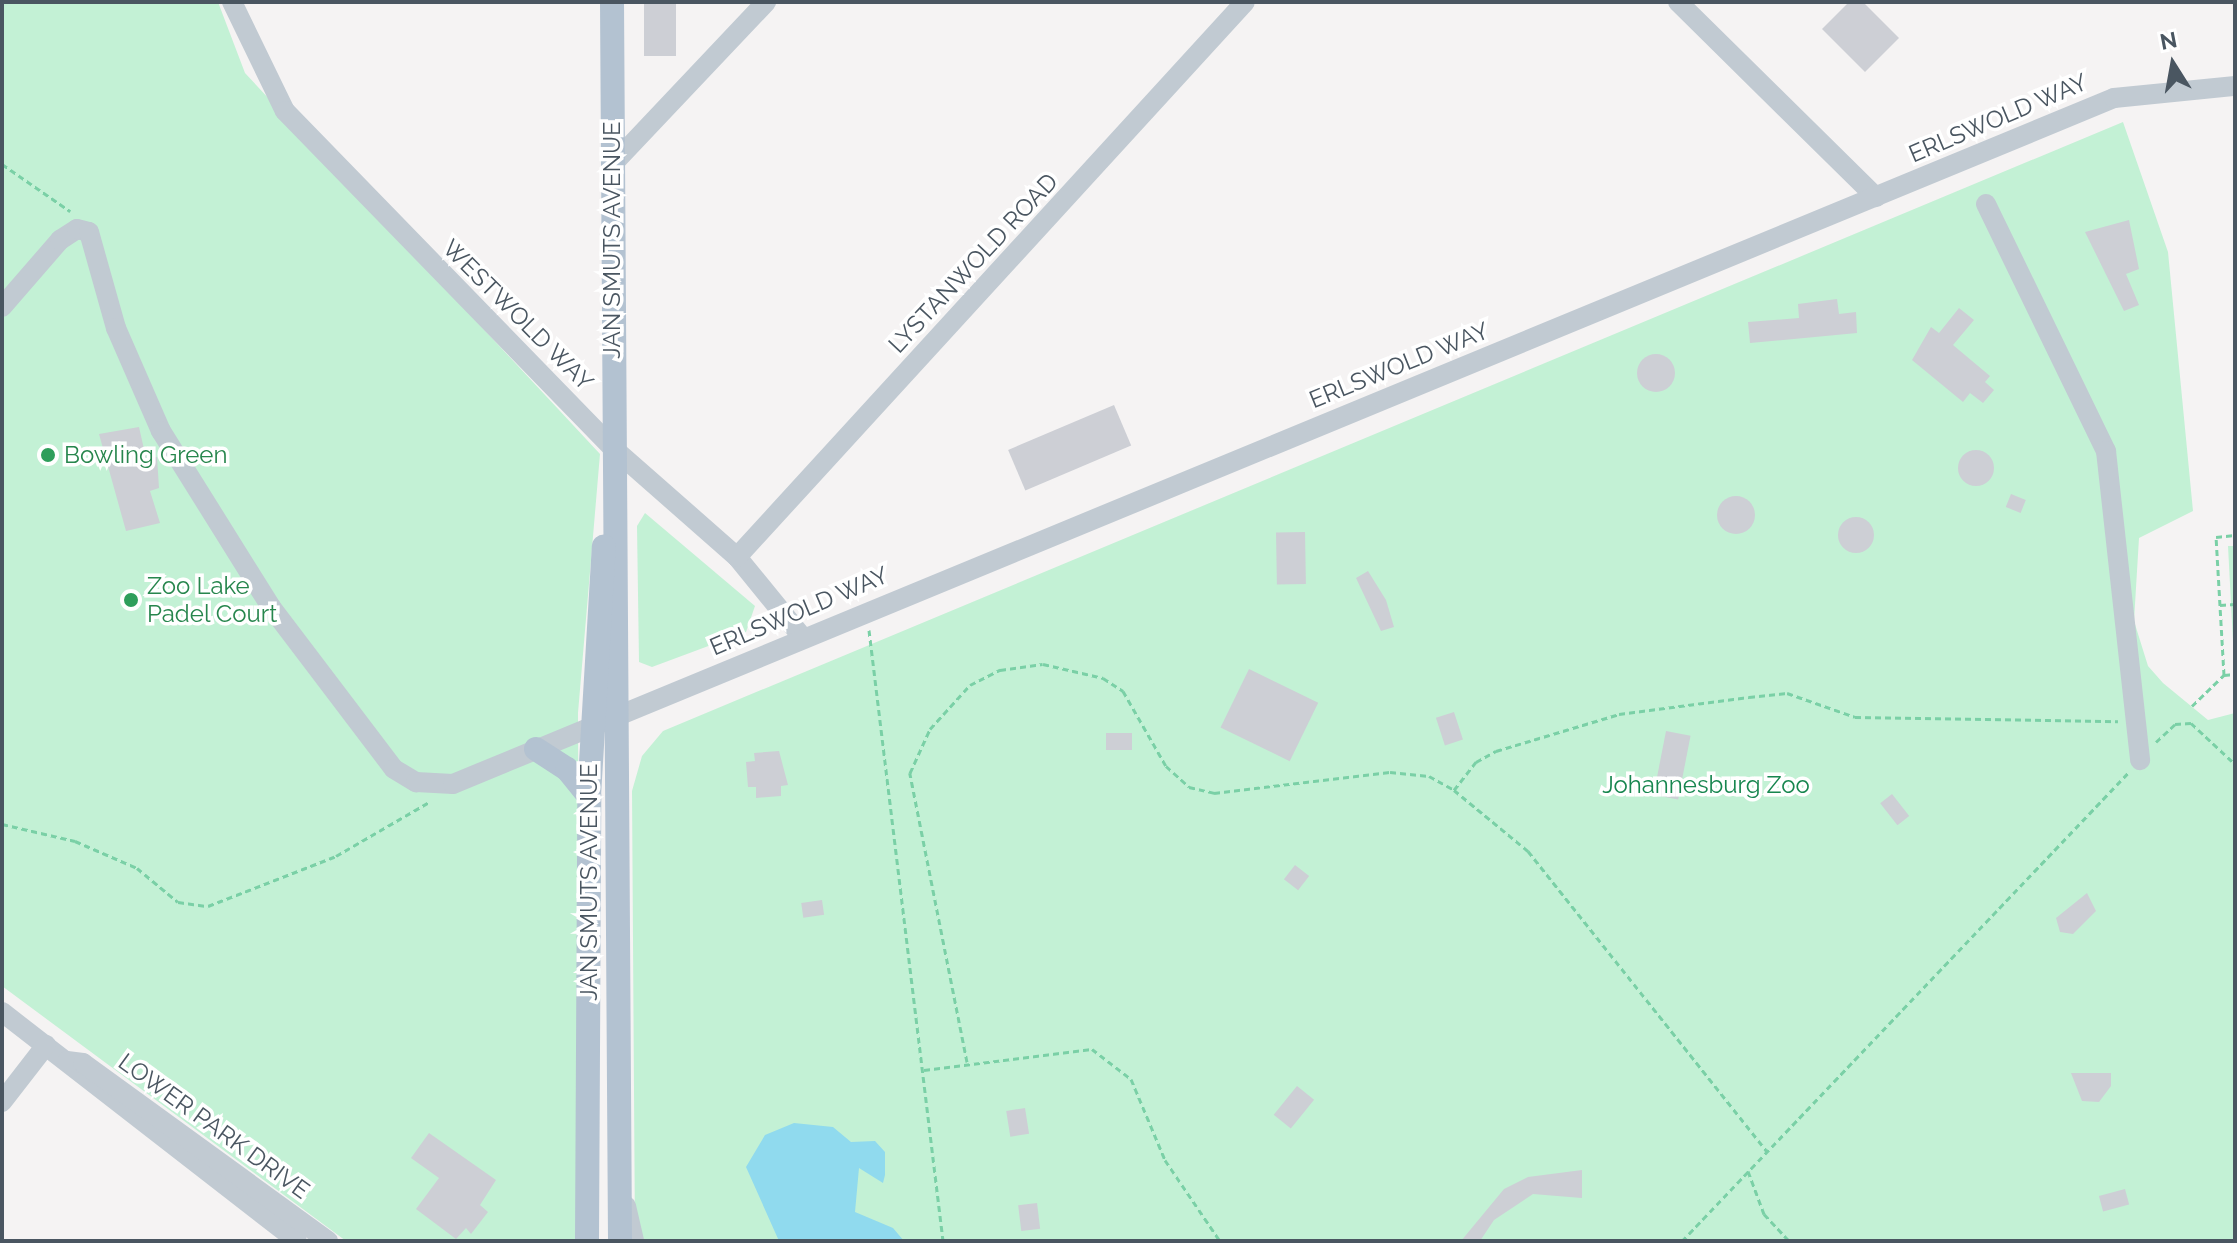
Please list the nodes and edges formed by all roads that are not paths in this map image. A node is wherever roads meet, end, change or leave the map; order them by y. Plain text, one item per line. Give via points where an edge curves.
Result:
1 (232, 2) edge
2 (612, 2) edge
3 (766, 2) edge
4 (1245, 2) edge
5 (1678, 2) edge
6 (2235, 86) edge
7 (611, 166) junction
8 (1876, 197) junction
9 (1986, 204) dead end
10 (2, 307) edge
11 (613, 448) junction
12 (611, 525) junction
13 (737, 557) junction
14 (803, 638) junction
15 (619, 715) junction
16 (590, 727) junction
17 (536, 749) junction
18 (2140, 760) road end
19 (589, 796) junction
20 (2, 1012) edge
21 (46, 1045) junction
22 (2, 1102) edge
23 (620, 1178) junction
24 (279, 1227) edge
25 (297, 1241) edge
26 (328, 1241) edge
27 (587, 1241) edge
28 (620, 1241) edge
29 (634, 1241) edge

1 - 11 street, WESTWOLD WAY via 279,104
2 - 7 main road, JAN SMUTS AVENUE
3 - 7 street
4 - 13 street, LYSTANWOLD ROAD
5 - 8 street
6 - 8 street, ERLSWOLD WAY via 2114,98
7 - 11 main road, JAN SMUTS AVENUE
8 - 14 street, ERLSWOLD WAY
9 - 18 street via 2106,451
10 - 17 street, ERLSWOLD WAY via 74,230 93,239 116,328 161,431 271,607 387,762 416,782 453,784
11 - 12 main road, JAN SMUTS AVENUE
11 - 13 street, WESTWOLD WAY
12 - 15 main road, JAN SMUTS AVENUE
12 - 16 main road, JAN SMUTS AVENUE
13 - 14 street, WESTWOLD WAY
14 - 15 street, ERLSWOLD WAY
15 - 16 street, ERLSWOLD WAY
15 - 23 main road, JAN SMUTS AVENUE
16 - 17 street, ERLSWOLD WAY
16 - 19 main road, JAN SMUTS AVENUE
17 - 19 main road via 567,769
19 - 27 main road, JAN SMUTS AVENUE
20 - 21 street, LOWER PARK DRIVE
21 - 22 street
21 - 24 street, LOWER PARK DRIVE via 67,1061 83,1063
23 - 28 main road, JAN SMUTS AVENUE
23 - 29 street
24 - 25 street, LOWER PARK DRIVE
24 - 26 street, LOWER PARK DRIVE

